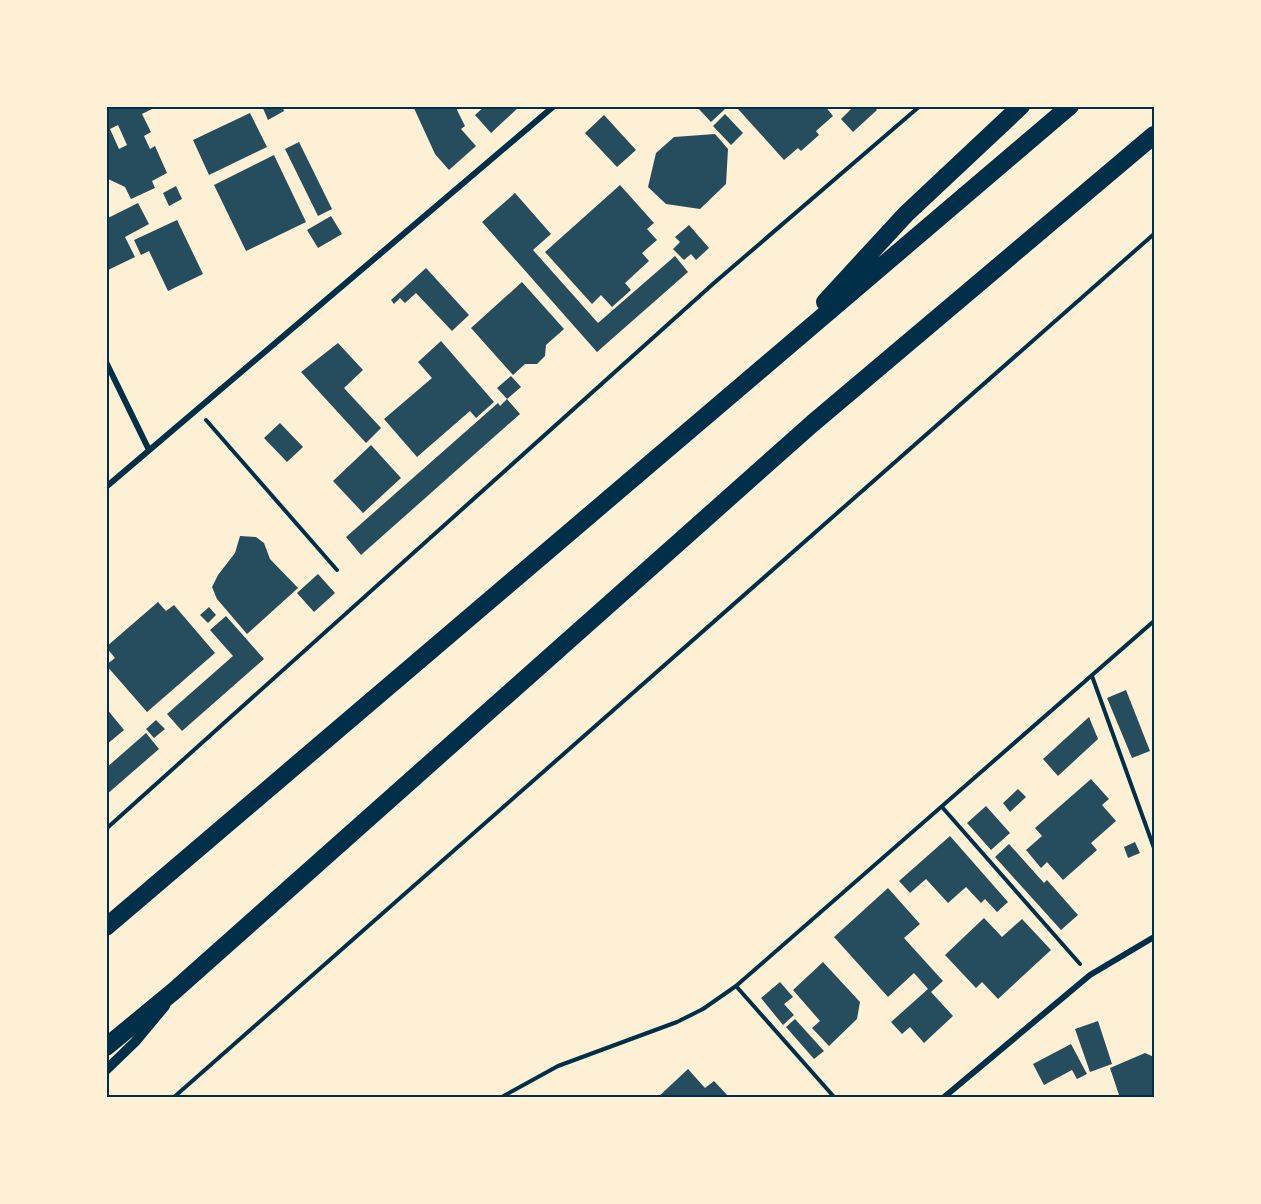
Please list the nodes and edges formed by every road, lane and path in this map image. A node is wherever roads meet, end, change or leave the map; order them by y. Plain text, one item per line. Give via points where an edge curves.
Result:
1 (554, 106) edge
2 (920, 106) edge
3 (1021, 106) edge
4 (1070, 106) edge
5 (1155, 135) edge
6 (1155, 234) edge
7 (106, 362) edge
8 (768, 363) junction
9 (197, 410) junction
10 (149, 450) junction
11 (106, 487) edge
12 (338, 570) dead end
13 (1155, 621) edge
14 (1092, 676) junction
15 (942, 807) junction
16 (106, 829) edge
17 (1155, 848) edge
18 (106, 927) edge
19 (1155, 937) edge
20 (1090, 975) junction
21 (736, 986) junction
22 (174, 991) junction
23 (106, 1047) edge
24 (106, 1070) edge
25 (173, 1098) edge
26 (500, 1098) edge
27 (835, 1098) edge
28 (943, 1098) edge

1 - 9 street
2 - 16 path via 705,290
3 - 8 highway via 906,214
4 - 8 highway
5 - 22 highway via 813,423
6 - 25 path
7 - 10 street
8 - 18 highway
9 - 10 street
9 - 12 path
10 - 11 street
13 - 14 path
14 - 15 path
14 - 17 path
15 - 20 path
15 - 21 path
19 - 20 street
20 - 28 street
21 - 26 path via 677,1022 558,1066
21 - 27 path
22 - 23 highway
22 - 24 street via 151,1024

